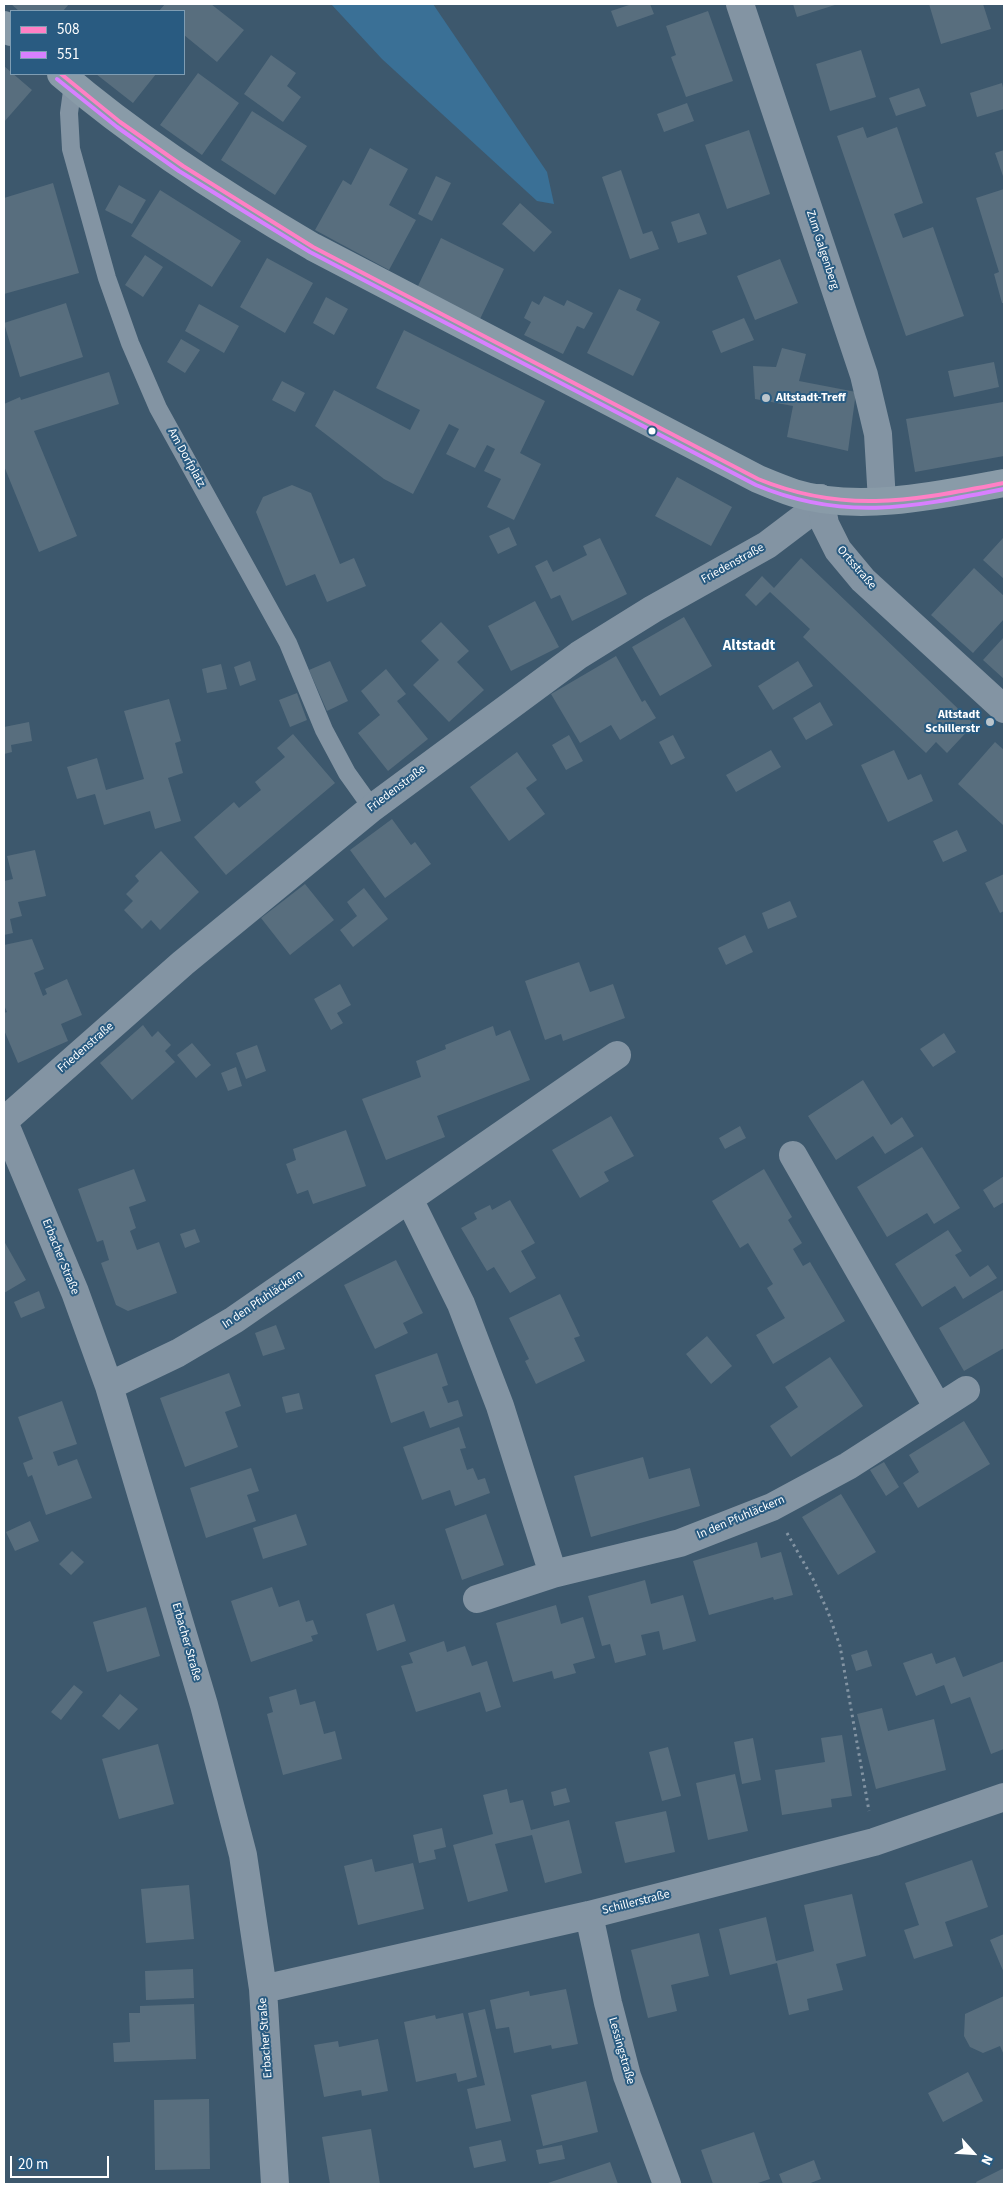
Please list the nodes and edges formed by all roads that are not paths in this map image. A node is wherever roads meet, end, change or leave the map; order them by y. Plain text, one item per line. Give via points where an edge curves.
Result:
1 (740, 4) edge
2 (67, 79) edge
3 (1004, 483) edge
4 (820, 498) junction
5 (882, 501) junction
6 (1004, 709) edge
7 (372, 808) junction
8 (617, 1055) dead end
9 (4, 1122) edge
10 (793, 1155) dead end
11 (410, 1200) junction
12 (109, 1386) junction
13 (966, 1390) dead end
14 (938, 1408) junction
15 (553, 1574) junction
16 (477, 1599) dead end
17 (1004, 1797) edge
18 (589, 1915) junction
19 (263, 1989) junction
20 (275, 2184) edge
21 (667, 2184) edge

1 - 5 street, Zum Galgenberg via 864,374 878,434
2 - 4 main road via 167,156 314,248 758,479 795,493
2 - 7 lane, Am Dorfplatz via 71,149 107,278 130,343 158,408 288,643 324,730 347,773
3 - 5 main road
4 - 5 main road
4 - 6 street, Ortsstraße via 825,524 838,550 863,580
4 - 7 street, Friedenstraße via 804,517 768,545 653,609 579,655
7 - 9 street, Friedenstraße via 183,963
8 - 11 street, In den Pfuhläckern
9 - 12 street, Erbacher Straße
10 - 14 street
11 - 12 street, In den Pfuhläckern via 234,1320 178,1353
11 - 15 street via 461,1304 497,1397
12 - 19 street, Erbacher Straße via 204,1704 243,1855
13 - 14 street, In den Pfuhläckern
14 - 15 street, In den Pfuhläckern via 848,1466 772,1507 680,1543
15 - 16 street, In den Pfuhläckern
17 - 18 street, Schillerstraße via 874,1842
18 - 19 street, Schillerstraße
18 - 21 street, Lessingstraße via 627,2076
19 - 20 street, Erbacher Straße

